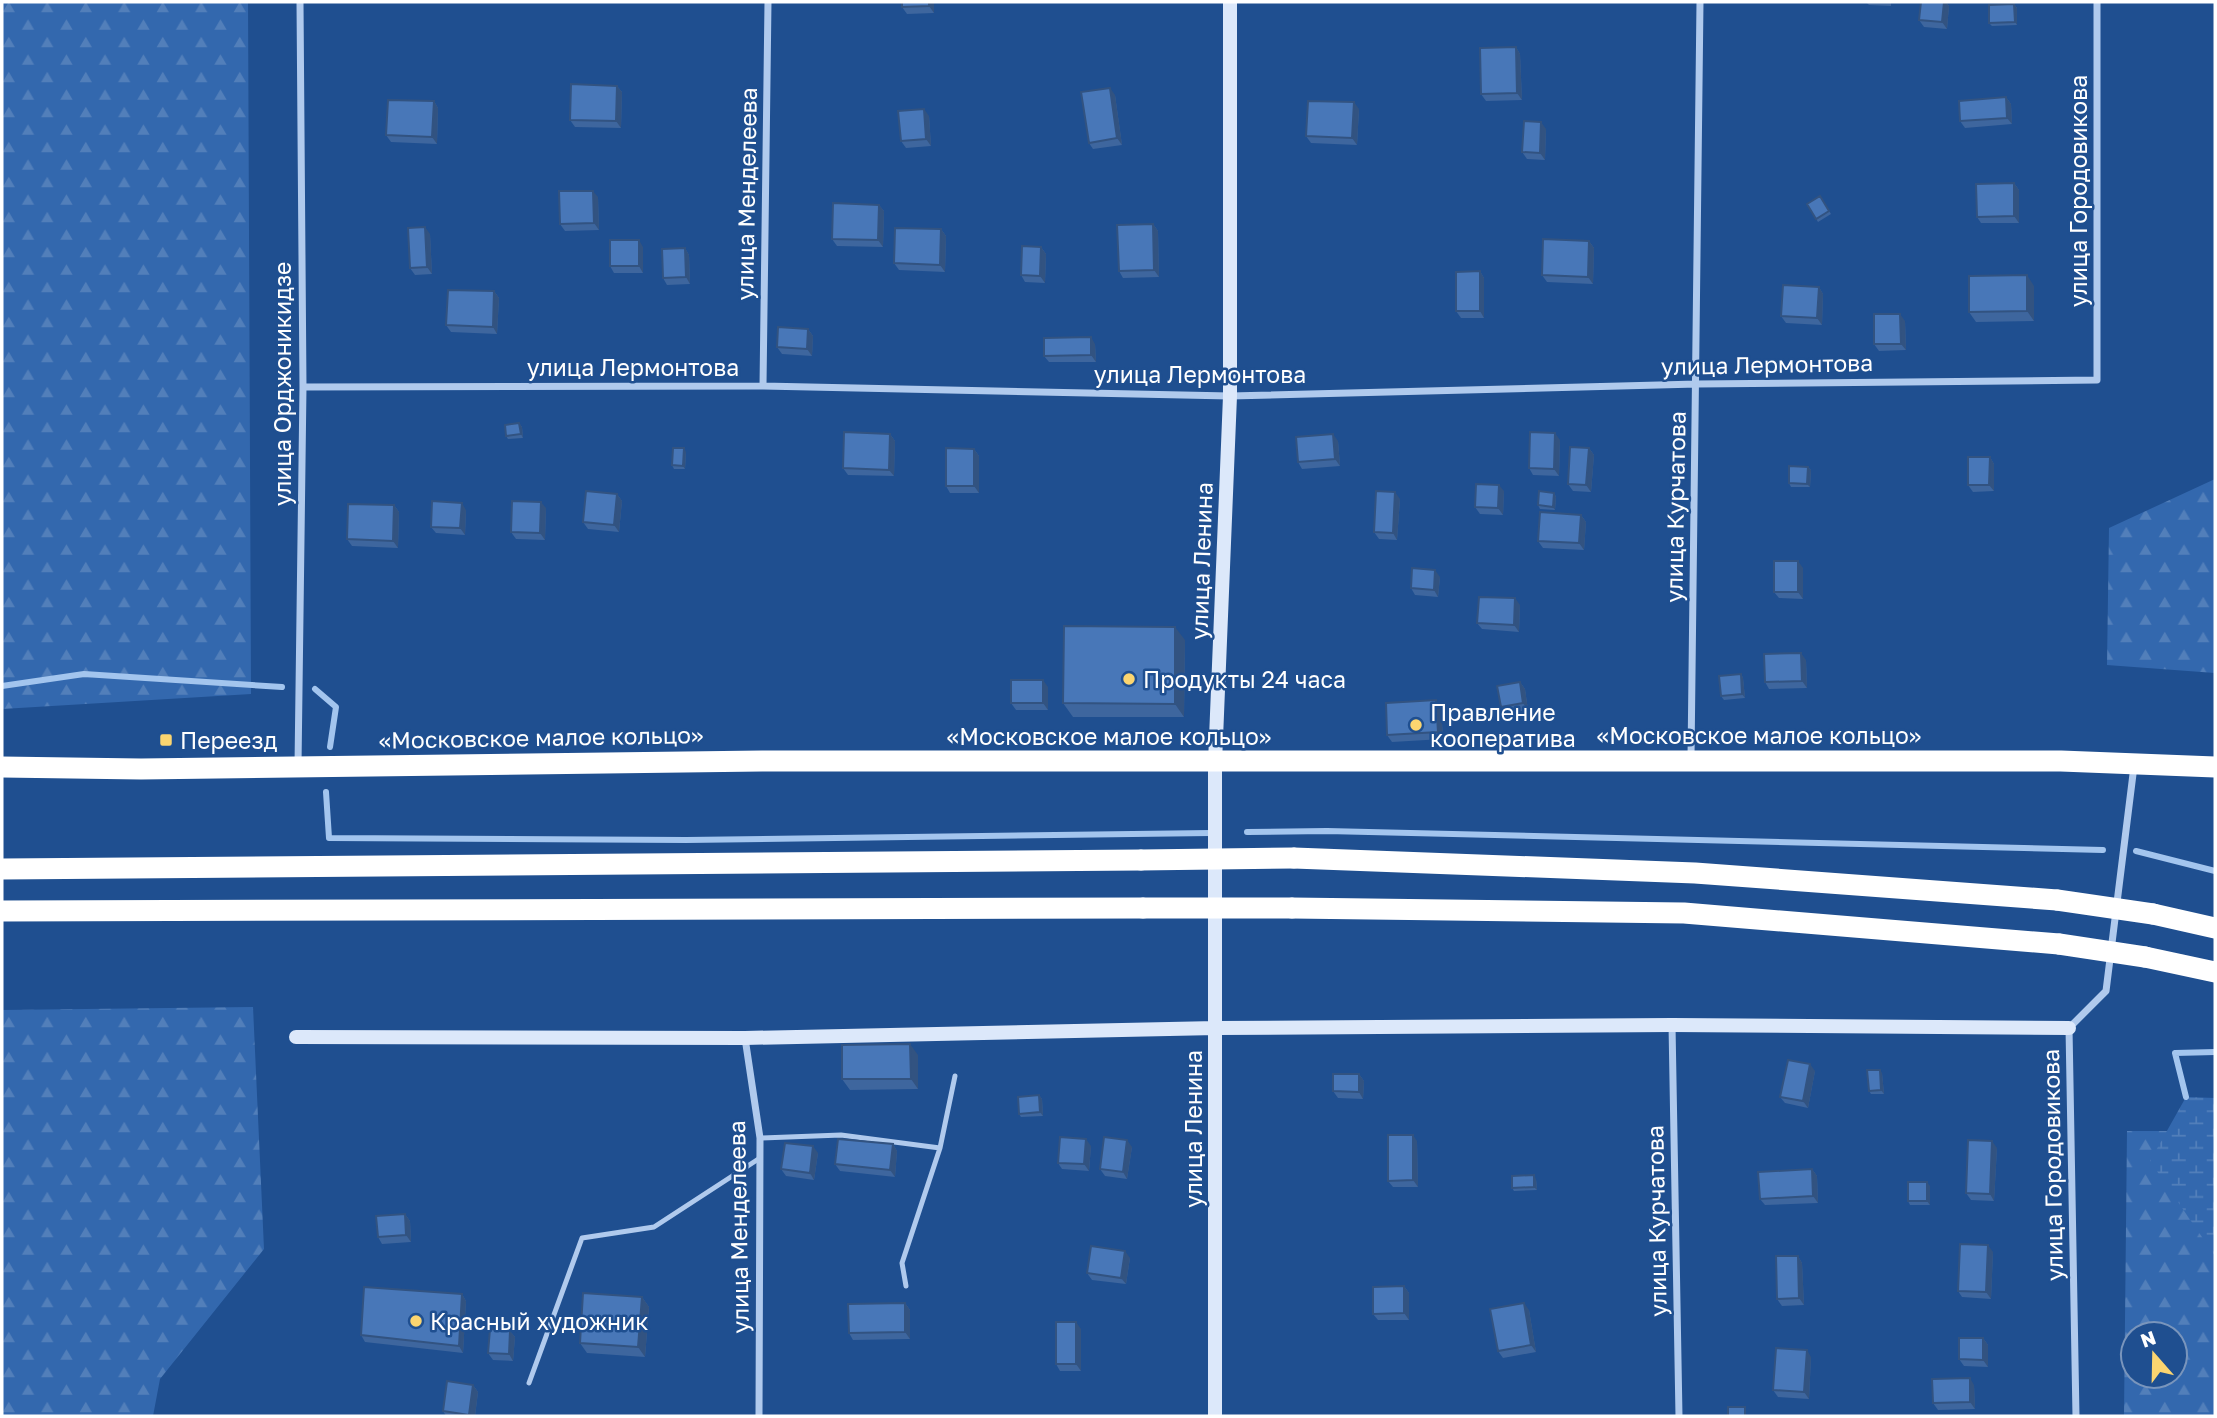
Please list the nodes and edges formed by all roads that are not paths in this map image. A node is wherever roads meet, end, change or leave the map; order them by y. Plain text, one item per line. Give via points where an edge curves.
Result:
1 (300, 2) edge
2 (768, 2) edge
3 (1230, 2) edge
4 (1700, 2) edge
5 (2097, 2) edge
6 (2098, 380) joint
7 (1697, 384) junction
8 (763, 386) junction
9 (303, 387) junction
10 (1230, 396) junction
11 (1691, 761) junction
12 (2135, 761) junction
13 (1215, 763) junction
14 (298, 766) junction
15 (2, 767) edge
16 (2215, 767) edge
17 (2, 869) edge
18 (2, 911) edge
19 (2215, 928) edge
20 (2215, 972) edge
21 (1672, 1026) junction
22 (1216, 1028) junction
23 (2069, 1028) junction
24 (296, 1037) dead end
25 (745, 1038) junction
26 (955, 1076) dead end
27 (760, 1138) junction
28 (940, 1149) junction
29 (760, 1158) junction
30 (906, 1286) dead end
31 (529, 1383) dead end
32 (759, 1416) edge
33 (1215, 1416) edge
34 (1679, 1416) edge
35 (2076, 1416) edge

1 - 9 street, улица Орджоникидзе
2 - 8 street, улица Менделеева
3 - 10 street, улица Ленина
4 - 7 street, улица Курчатова
5 - 6 street, улица Городовикова
6 - 7 street, улица Лермонтова
7 - 10 street, улица Лермонтова
7 - 11 street, улица Курчатова
8 - 9 street, улица Лермонтова
8 - 10 street, улица Лермонтова
9 - 14 street, улица Орджоникидзе
10 - 13 street, улица Ленина
11 - 12 highway, «Московское малое кольцо»
11 - 13 highway, «Московское малое кольцо»
12 - 16 highway, «Московское малое кольцо»
12 - 23 street, улица Городовикова via 2106,991
13 - 14 highway, «Московское малое кольцо»
13 - 22 street, улица Ленина
14 - 15 highway, «Московское малое кольцо»
17 - 19 highway, bridge via 1294,858 1695,873 2056,900
18 - 20 highway, bridge via 1292,908 1684,913 2059,944
21 - 22 street
21 - 23 street
21 - 34 street, улица Курчатова
22 - 25 street
22 - 33 street, улица Ленина
23 - 35 street, улица Городовикова
24 - 25 street
25 - 27 street, улица Менделеева
26 - 28 lane
27 - 28 lane via 841,1135
27 - 29 street, улица Менделеева
28 - 30 lane via 902,1263
29 - 31 lane via 654,1227 582,1238
29 - 32 street, улица Менделеева

